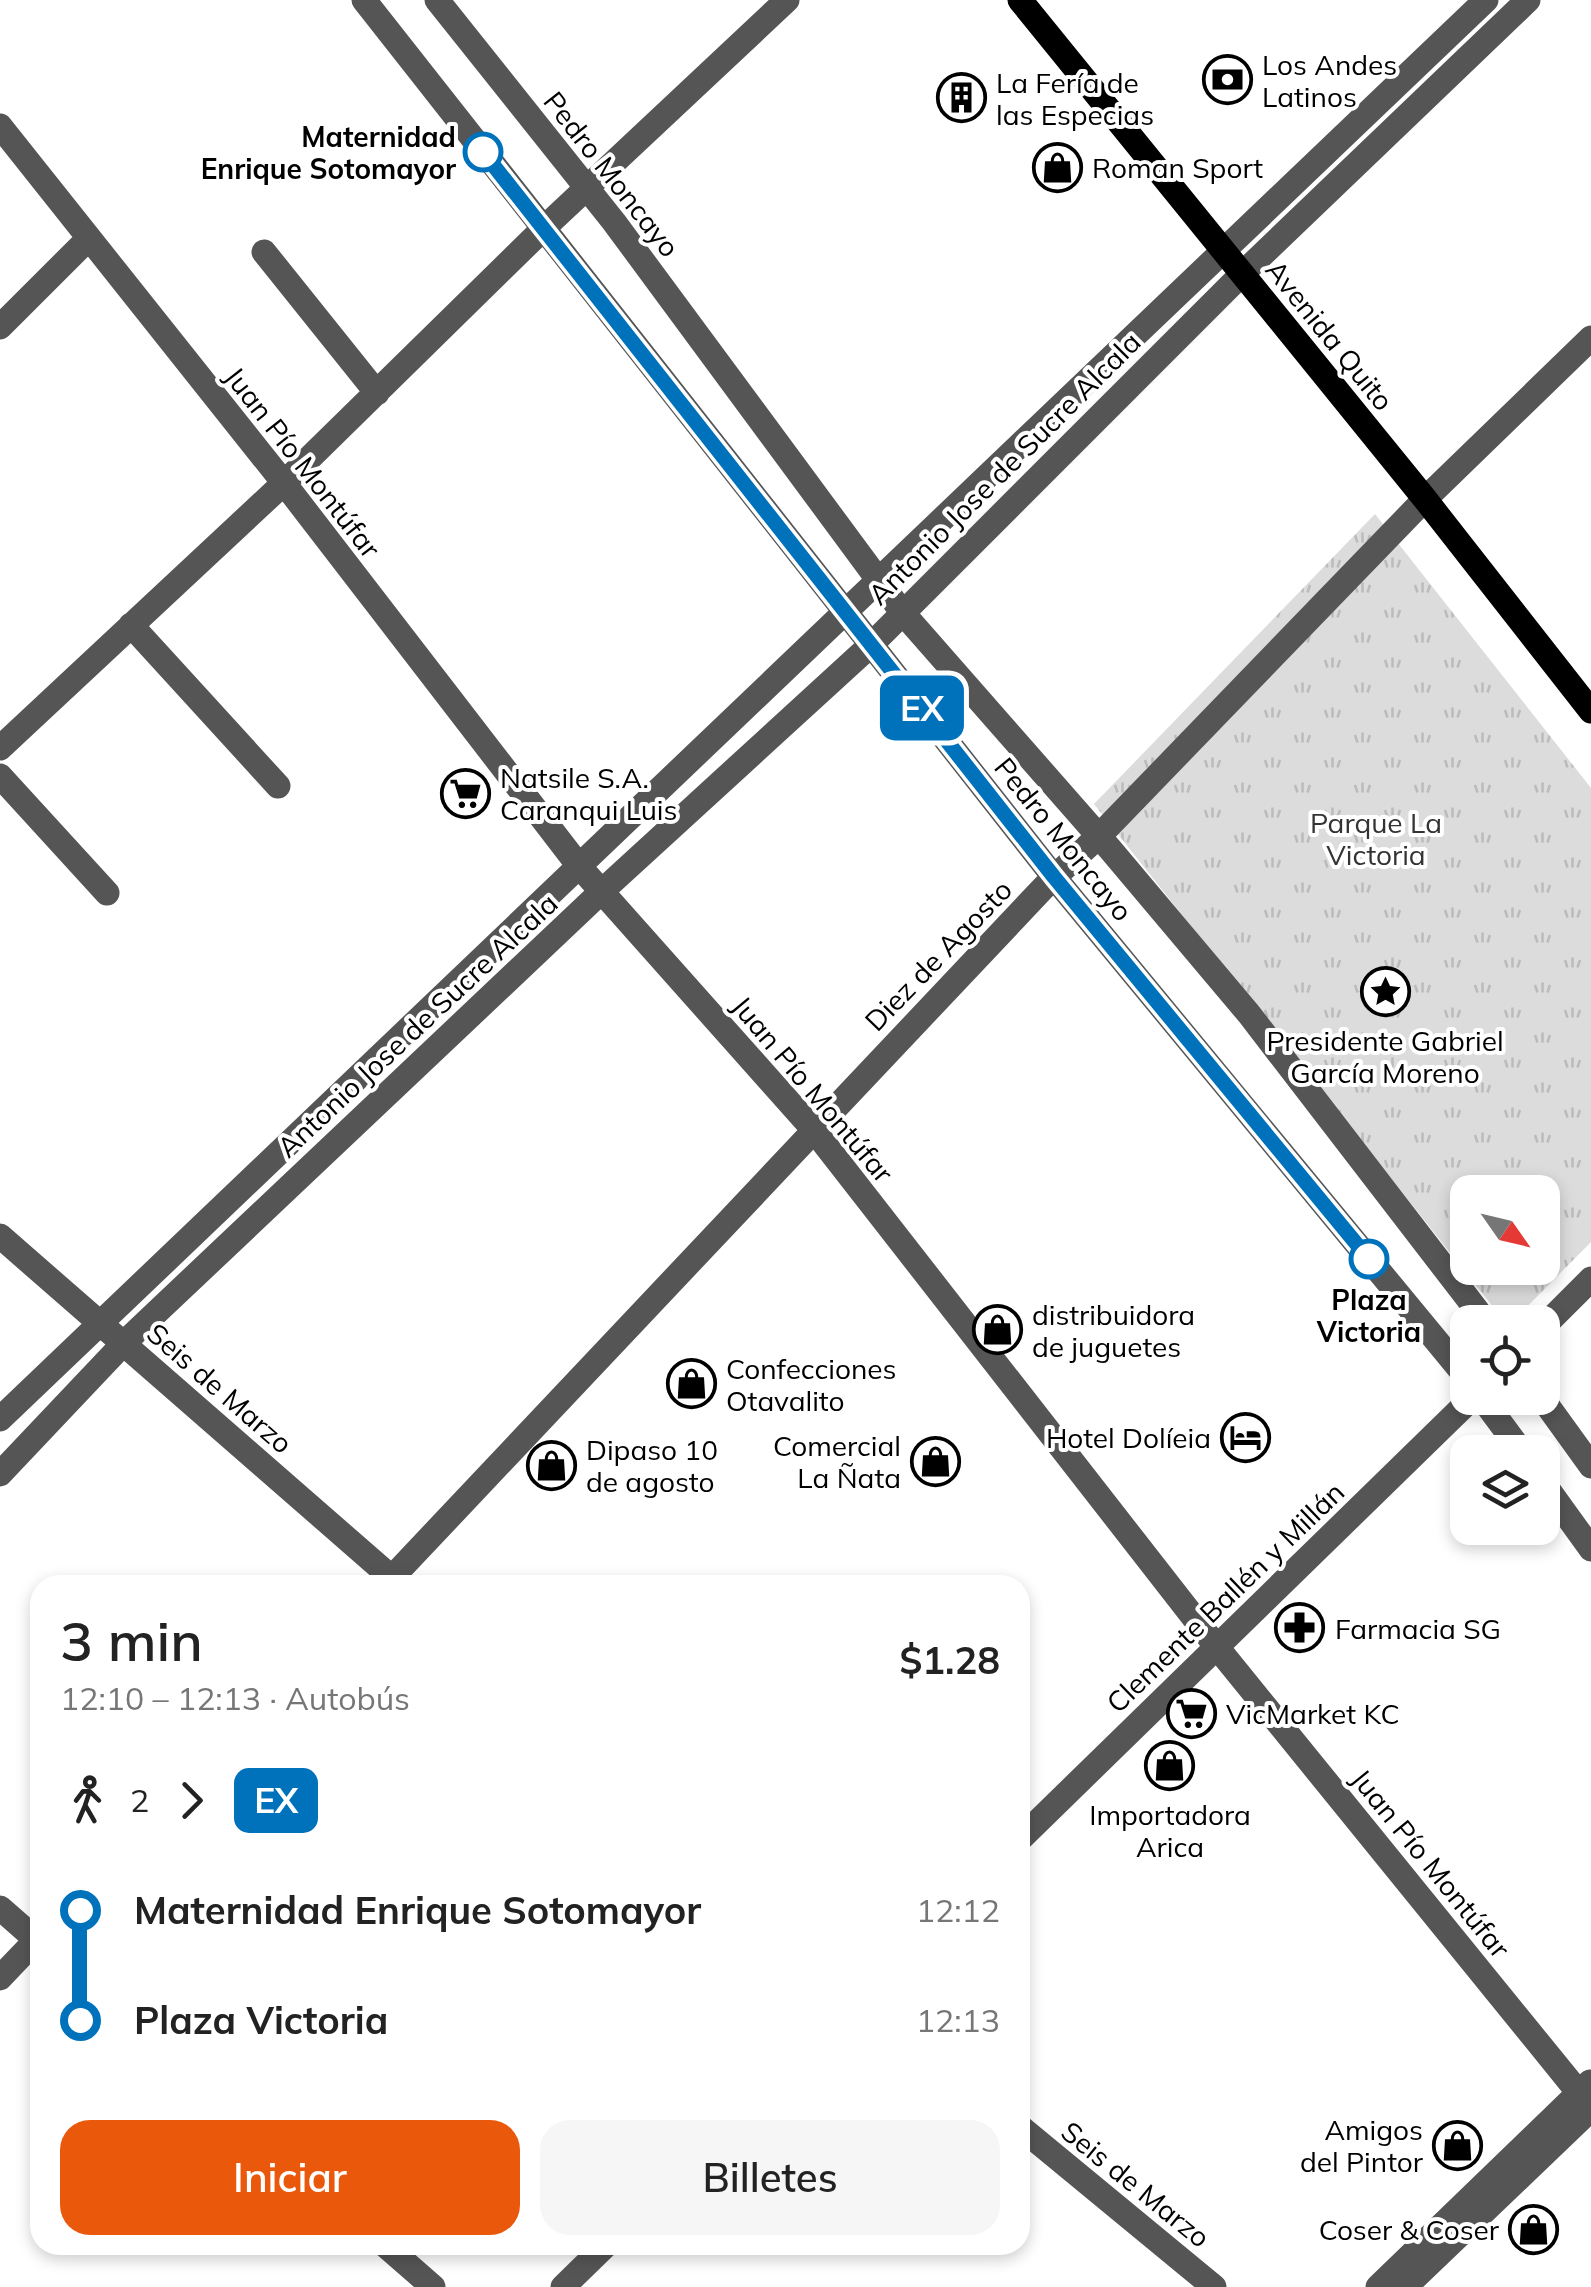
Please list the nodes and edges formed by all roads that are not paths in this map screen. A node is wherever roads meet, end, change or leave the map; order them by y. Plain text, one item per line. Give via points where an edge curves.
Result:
1 (364, 0) edge
2 (437, 0) edge
3 (787, 0) edge
4 (1020, 0) edge
5 (1486, 0) edge
6 (1528, 0) edge
7 (0, 126) edge
8 (587, 190) junction
9 (545, 227) junction
10 (88, 239) junction
11 (264, 252) dead end
12 (1223, 252) junction
13 (1242, 274) junction
14 (0, 327) edge
15 (1591, 338) edge
16 (376, 393) junction
17 (284, 482) junction
18 (1425, 499) junction
19 (879, 580) junction
20 (845, 612) junction
21 (902, 612) junction
22 (131, 626) junction
23 (872, 644) junction
24 (1591, 711) edge
25 (0, 748) edge
26 (0, 776) edge
27 (278, 786) dead end
28 (1099, 836) junction
29 (579, 866) junction
30 (1054, 877) junction
31 (601, 892) junction
32 (107, 893) dead end
33 (813, 1129) junction
34 (0, 1236) edge
35 (1591, 1279) edge
36 (1473, 1305) edge
37 (1560, 1310) edge
38 (100, 1324) junction
39 (123, 1344) junction
40 (1450, 1357) edge
41 (1454, 1415) edge
42 (1554, 1415) edge
43 (0, 1419) edge
44 (1591, 1466) edge
45 (0, 1474) edge
46 (1560, 1506) edge
47 (1591, 1548) edge
48 (384, 1575) edge
49 (400, 1575) edge
50 (1216, 1646) junction
51 (1030, 1829) edge
52 (0, 1908) edge
53 (30, 1932) edge
54 (30, 1948) edge
55 (0, 1978) edge
56 (1587, 2094) edge
57 (1030, 2135) edge
58 (396, 2255) edge
59 (596, 2255) edge
60 (433, 2287) edge
61 (564, 2287) edge
62 (1214, 2287) edge
63 (1378, 2287) edge
64 (1404, 2287) edge

1 - 9 street, Pedro Moncayo
2 - 8 street, Pedro Moncayo
3 - 8 street
4 - 12 main road, Avenida Quito
5 - 12 street, Antonio Jose de Sucre Alcala
6 - 13 street, Antonio Jose de Sucre Alcala
7 - 10 street, Juan Pío Montúfar
8 - 9 street
8 - 19 street, Pedro Moncayo
9 - 16 street
9 - 20 street, Pedro Moncayo
10 - 14 street
10 - 17 street, Juan Pío Montúfar
11 - 16 street
12 - 13 main road, Avenida Quito
12 - 19 street, Antonio Jose de Sucre Alcala
13 - 18 main road, Avenida Quito
13 - 21 street, Antonio Jose de Sucre Alcala
15 - 18 street, Diez de Agosto
16 - 17 street
17 - 22 street
17 - 29 street, Juan Pío Montúfar
18 - 24 main road, Avenida Quito
18 - 28 street, Diez de Agosto
19 - 20 street, Antonio Jose de Sucre Alcala
19 - 21 street, Pedro Moncayo
20 - 23 street, Pedro Moncayo
20 - 29 street, Antonio Jose de Sucre Alcala
21 - 23 street, Antonio Jose de Sucre Alcala
21 - 28 street, Pedro Moncayo
22 - 25 street
22 - 27 street
23 - 30 street, Pedro Moncayo
23 - 31 street, Antonio Jose de Sucre Alcala
26 - 32 street
28 - 30 street, Diez de Agosto
28 - 36 street, Pedro Moncayo via 1248,1014
29 - 31 street, Juan Pío Montúfar
29 - 38 street, Antonio Jose de Sucre Alcala
30 - 33 street, Diez de Agosto
30 - 40 street, Pedro Moncayo
31 - 33 street, Juan Pío Montúfar
31 - 39 street, Antonio Jose de Sucre Alcala
33 - 49 street, Diez de Agosto
33 - 50 street, Juan Pío Montúfar
34 - 38 street, Seis de Marzo
35 - 37 street
38 - 39 street, Seis de Marzo
38 - 43 street, Antonio Jose de Sucre Alcala
39 - 45 street, Antonio Jose de Sucre Alcala
39 - 48 street, Seis de Marzo
41 - 50 street, Clemente Ballén y Millán
42 - 44 street
46 - 47 street
50 - 51 street, Clemente Ballén y Millán
50 - 56 street, Juan Pío Montúfar
52 - 53 street
54 - 55 street
56 - 63 street
56 - 64 street
57 - 62 street, Seis de Marzo
58 - 60 street
59 - 61 street

